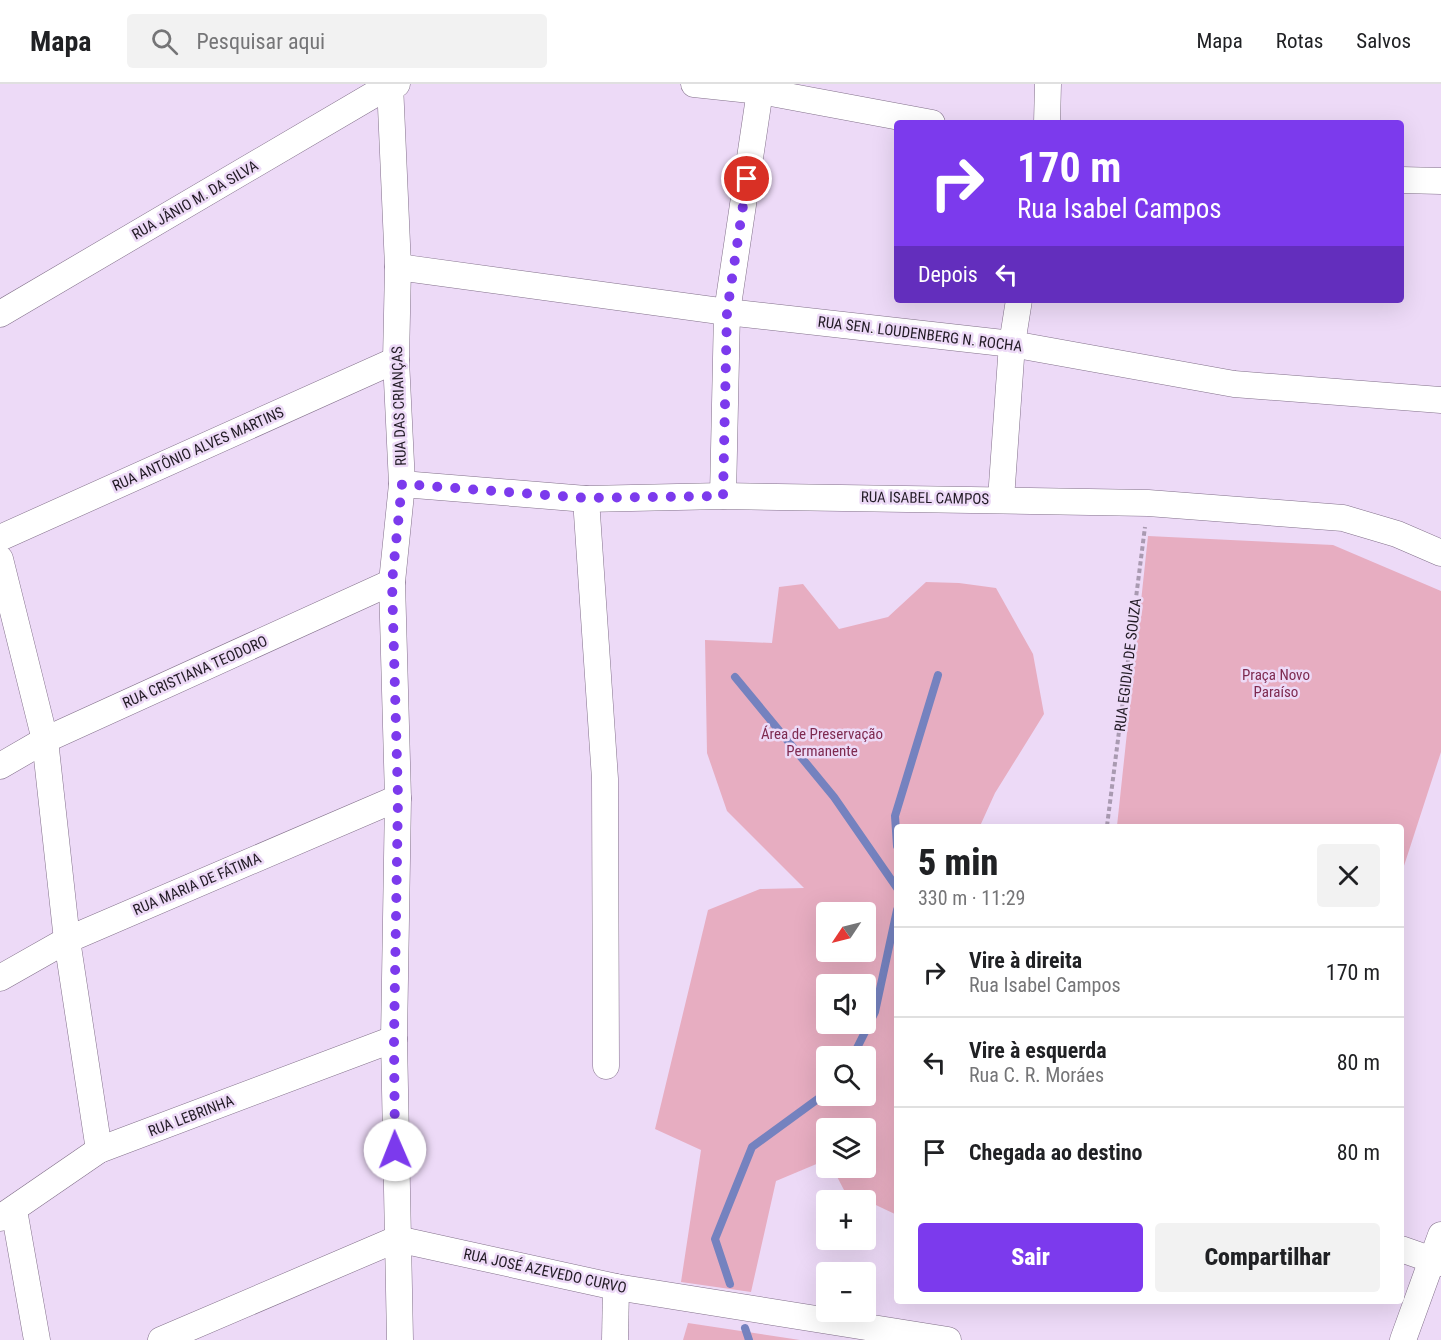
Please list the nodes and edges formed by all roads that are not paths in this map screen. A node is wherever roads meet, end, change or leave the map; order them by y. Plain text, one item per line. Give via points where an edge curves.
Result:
1 (392, 84) edge
2 (694, 84) edge
3 (1048, 84) edge
4 (761, 88) edge
5 (917, 120) edge
6 (1047, 120) edge
7 (1404, 180) edge
8 (1441, 181) edge
9 (398, 267) junction
10 (1019, 303) edge
11 (727, 312) junction
12 (0, 314) edge
13 (1012, 344) junction
14 (396, 360) junction
15 (1441, 400) edge
16 (402, 484) junction
17 (723, 496) junction
18 (586, 498) junction
19 (1001, 499) junction
20 (0, 538) edge
21 (1441, 553) edge
22 (0, 559) edge
23 (392, 582) junction
24 (45, 740) junction
25 (0, 766) edge
26 (398, 798) junction
27 (67, 940) junction
28 (0, 978) edge
29 (394, 1039) junction
30 (606, 1066) dead end
31 (99, 1150) junction
32 (7, 1214) edge
33 (1441, 1235) edge
34 (397, 1239) junction
35 (1404, 1250) edge
36 (1436, 1261) edge
37 (616, 1287) junction
38 (37, 1340) edge
39 (161, 1340) edge
40 (400, 1340) edge
41 (615, 1340) edge
42 (948, 1340) edge
43 (1402, 1340) edge

1 - 9 street, RUA DAS CRIANÇAS
1 - 12 street, RUA JÂNIO M. DA SILVA
2 - 4 street
3 - 6 street
4 - 5 street
4 - 11 street
7 - 8 street
9 - 11 street, RUA SEN. LOUDENBERG N. ROCHA
9 - 14 street, RUA DAS CRIANÇAS
10 - 13 street
11 - 13 street, RUA SEN. LOUDENBERG N. ROCHA
11 - 17 street
13 - 15 street, RUA SEN. LOUDENBERG N. ROCHA via 1234,384
13 - 19 street
14 - 16 street, RUA DAS CRIANÇAS
14 - 20 street, RUA ANTÔNIO ALVES MARTINS
16 - 18 street, RUA ISABEL CAMPOS
16 - 23 street, RUA DAS CRIANÇAS
17 - 18 street, RUA ISABEL CAMPOS
17 - 19 street, RUA ISABEL CAMPOS
18 - 30 street via 605,779
19 - 21 street, RUA ISABEL CAMPOS via 1148,503 1343,518 1397,534
22 - 24 street
23 - 24 street, RUA CRISTIANA TEODORO
23 - 26 street, RUA DAS CRIANÇAS
24 - 25 street, RUA CRISTIANA TEODORO
24 - 27 street
26 - 27 street, RUA MARIA DE FÁTIMA
26 - 29 street, RUA DAS CRIANÇAS
27 - 28 street, RUA MARIA DE FÁTIMA
27 - 31 street
29 - 31 street, RUA LEBRINHA
29 - 34 street, RUA DAS CRIANÇAS
31 - 32 street, RUA LEBRINHA
32 - 38 street
33 - 36 street
34 - 37 street, RUA JOSÉ AZEVEDO CURVO
34 - 39 street
34 - 40 street, RUA DAS CRIANÇAS
35 - 36 street
36 - 43 street
37 - 41 street
37 - 42 street, RUA JOSÉ AZEVEDO CURVO

